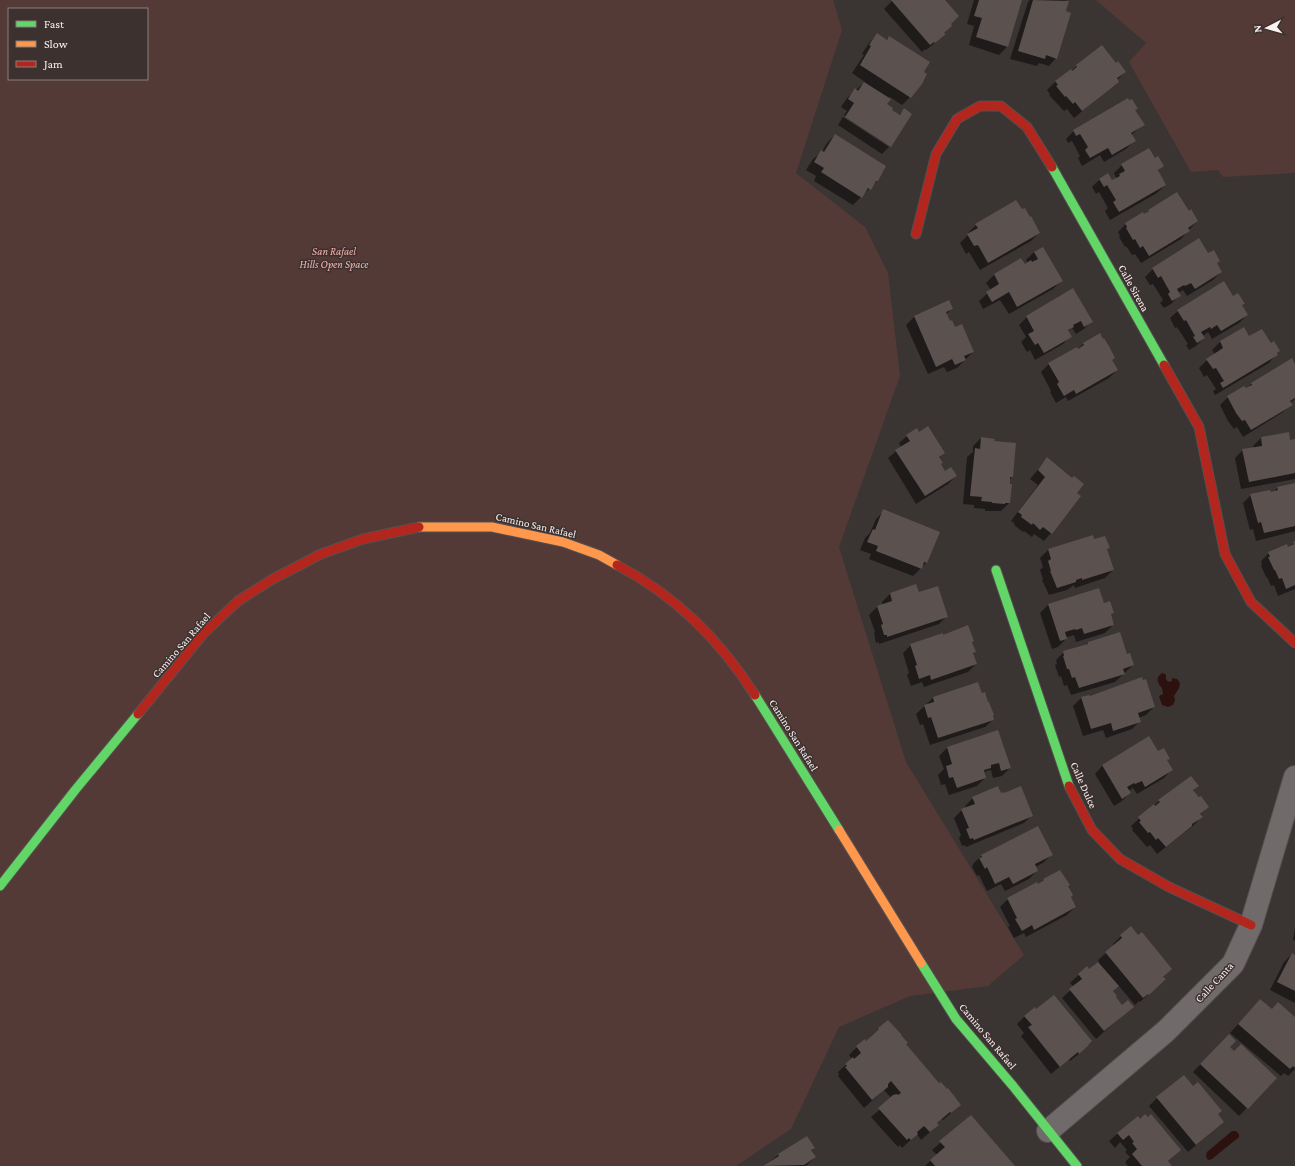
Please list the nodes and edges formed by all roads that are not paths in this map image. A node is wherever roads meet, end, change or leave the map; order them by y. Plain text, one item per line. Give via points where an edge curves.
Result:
1 (916, 234) dead end
2 (996, 570) dead end
3 (1295, 643) edge
4 (1295, 776) edge
5 (0, 886) edge
6 (1251, 925) junction
7 (1048, 1131) junction
8 (1077, 1166) edge

1 - 3 street, Calle Sirena via 936,154 957,119 980,106 1001,106 1027,127 1199,427 1226,554 1251,602
2 - 6 street, Calle Dulce via 1068,785 1092,830 1120,858 1163,884
4 - 6 street, Calle Canta
5 - 7 street, Camino San Rafael via 204,633 238,601 270,580 321,554 363,539 420,527 492,527 563,542 599,555 668,597 699,624 725,652 742,674 956,1019
6 - 7 street, Calle Canta via 1233,964 1166,1031
7 - 8 street, Camino San Rafael

